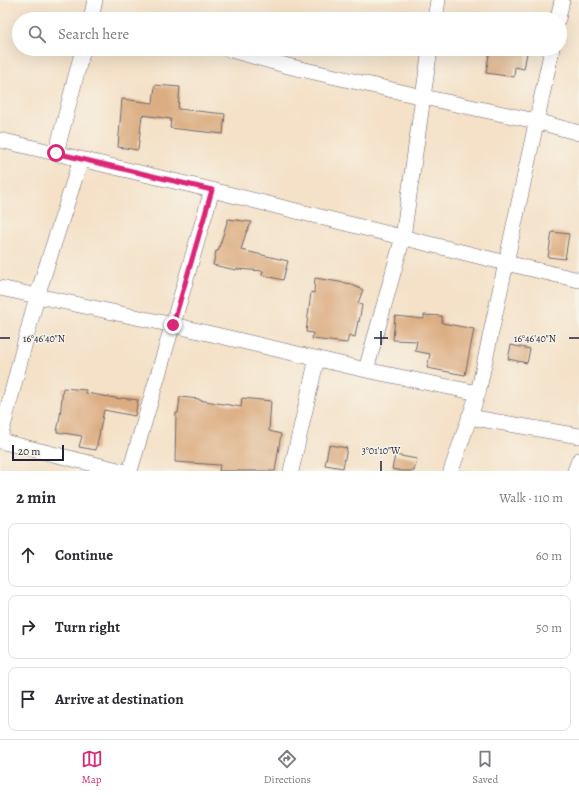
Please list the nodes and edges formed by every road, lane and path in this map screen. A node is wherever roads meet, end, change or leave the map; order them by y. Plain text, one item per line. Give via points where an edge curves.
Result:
1 (94, 0) edge
2 (438, 0) edge
3 (562, 0) edge
4 (93, 12) edge
5 (436, 12) edge
6 (559, 12) edge
7 (81, 56) edge
8 (253, 56) edge
9 (429, 56) edge
10 (550, 56) edge
11 (422, 97) junction
12 (536, 121) junction
13 (579, 133) edge
14 (0, 140) edge
15 (56, 153) junction
16 (81, 159) junction
17 (212, 190) junction
18 (403, 237) junction
19 (506, 263) junction
20 (579, 280) edge
21 (0, 288) edge
22 (37, 296) junction
23 (173, 325) junction
24 (317, 358) junction
25 (366, 370) junction
26 (478, 393) junction
27 (469, 417) junction
28 (579, 436) edge
29 (0, 440) edge
30 (579, 460) edge
31 (122, 471) edge
32 (130, 471) edge
33 (291, 471) edge
34 (451, 471) edge
35 (575, 471) edge

1 - 4 street
2 - 5 street
3 - 6 street
7 - 15 street
8 - 11 street
9 - 11 street
10 - 12 street
11 - 12 street
11 - 18 street
12 - 13 street
12 - 19 street
14 - 15 street
15 - 16 street
16 - 17 street
16 - 22 street
17 - 18 street
17 - 23 street
18 - 19 street
18 - 25 street
19 - 20 street
19 - 26 street
21 - 22 street
22 - 23 street
22 - 29 street
23 - 24 street
23 - 32 street
24 - 25 street
24 - 33 street
25 - 26 street
26 - 27 street
27 - 28 street
27 - 34 street
29 - 31 street
30 - 35 street

